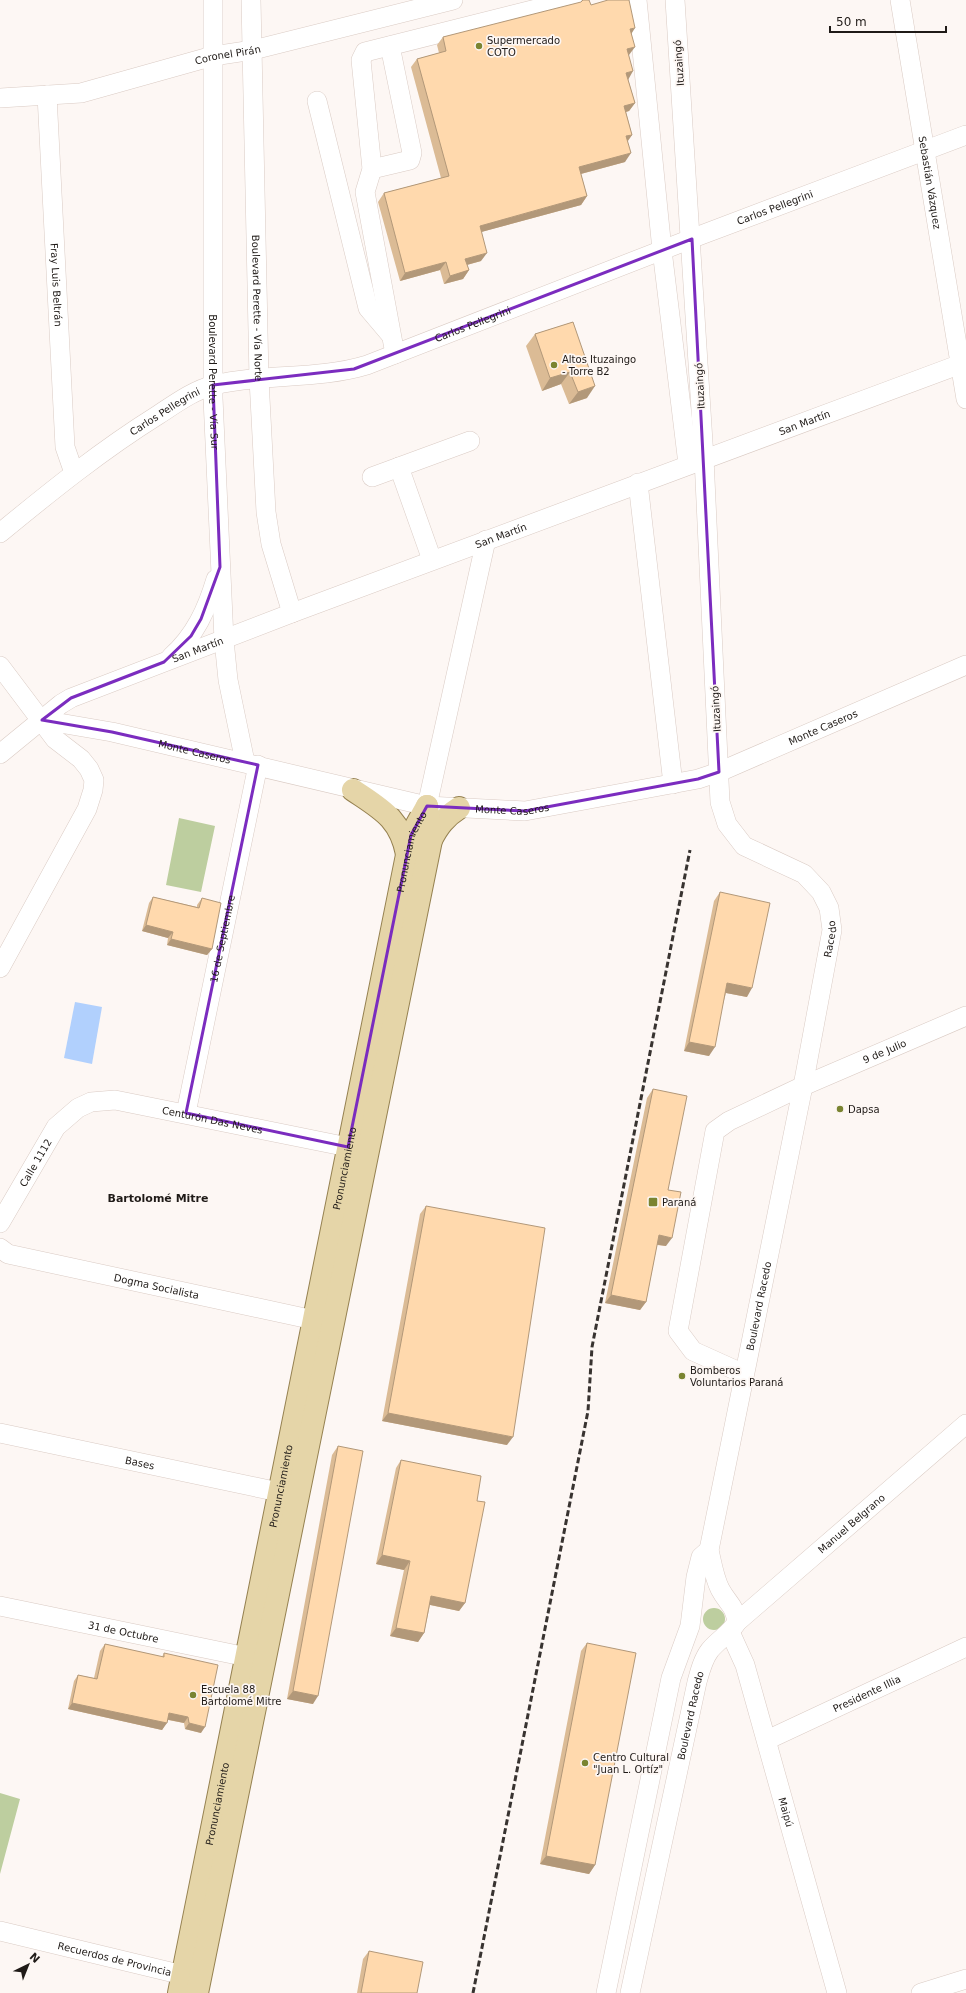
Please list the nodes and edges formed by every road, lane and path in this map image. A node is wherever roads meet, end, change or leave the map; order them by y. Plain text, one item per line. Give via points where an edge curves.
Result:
1 (213, 0) edge
2 (251, 0) edge
3 (453, 0) edge
4 (572, 0) edge
5 (638, 0) edge
6 (675, 0) edge
7 (900, 0) edge
8 (390, 46) junction
9 (253, 50) junction
10 (213, 56) junction
11 (47, 95) junction
12 (0, 98) edge
13 (317, 101) dead end
14 (966, 135) edge
15 (925, 150) junction
16 (372, 170) junction
17 (692, 239) junction
18 (662, 250) junction
19 (391, 335) junction
20 (395, 354) junction
21 (963, 363) edge
22 (259, 379) junction
23 (213, 385) junction
24 (966, 399) edge
25 (470, 441) dead end
26 (696, 461) junction
27 (399, 467) junction
28 (74, 472) junction
29 (372, 477) dead end
30 (638, 483) junction
31 (0, 533) edge
32 (486, 540) junction
33 (432, 560) junction
34 (220, 567) junction
35 (292, 612) junction
36 (224, 640) junction
37 (164, 662) junction
38 (966, 664) edge
39 (0, 666) edge
40 (42, 720) junction
41 (0, 754) edge
42 (251, 763) junction
43 (719, 772) junction
44 (673, 784) junction
45 (353, 790) junction
46 (427, 806) junction
47 (459, 808) junction
48 (431, 840) junction
49 (407, 856) junction
50 (0, 968) edge
51 (966, 1016) edge
52 (803, 1086) junction
53 (78, 1108) joint
54 (186, 1113) junction
55 (348, 1148) junction
56 (0, 1223) edge
57 (0, 1248) edge
58 (314, 1320) junction
59 (744, 1374) junction
60 (966, 1424) edge
61 (0, 1433) edge
62 (280, 1492) junction
63 (709, 1550) junction
64 (728, 1600) junction
65 (694, 1604) junction
66 (0, 1606) edge
67 (690, 1626) junction
68 (729, 1631) junction
69 (966, 1647) edge
70 (247, 1656) junction
71 (767, 1740) junction
72 (0, 1932) edge
73 (966, 1979) edge
74 (181, 1984) edge
75 (197, 1993) edge
76 (606, 1993) edge
77 (630, 1993) edge
78 (837, 1993) edge
79 (921, 1993) edge

1 - 10 street, Boulevard Perette - Vía Sur
2 - 9 street, Boulevard Perette - Vía Norte
3 - 9 street, Coronel Pirán
4 - 8 street
5 - 18 street
6 - 17 street, Ituzaingó
7 - 15 street, Sebastián Vázquez
8 - 16 street via 365,52 361,60
8 - 16 street via 412,153 410,160
9 - 10 street, Coronel Pirán
9 - 22 street, Boulevard Perette - Vía Norte
10 - 11 street, Coronel Pirán via 96,90
10 - 23 street, Boulevard Perette - Vía Sur
11 - 12 street, Coronel Pirán
11 - 28 street, Fray Luis Beltrán via 65,447
13 - 19 street via 368,308
14 - 15 street, Carlos Pellegrini
15 - 17 street, Carlos Pellegrini
15 - 21 street, Sebastián Vázquez
16 - 19 street via 364,192
17 - 18 street, Carlos Pellegrini
17 - 26 street, Ituzaingó
18 - 20 street, Carlos Pellegrini
18 - 26 street
19 - 20 street
20 - 22 street, Carlos Pellegrini via 354,369
21 - 24 street, Sebastián Vázquez
21 - 26 street, San Martín
22 - 23 street, Carlos Pellegrini
22 - 35 street, Boulevard Perette - Vía Norte via 268,530
23 - 28 street, Carlos Pellegrini via 197,391 166,410
23 - 34 street, Boulevard Perette - Vía Sur
25 - 27 street
26 - 30 street, San Martín
26 - 43 street, Ituzaingó
27 - 29 street
27 - 33 street
28 - 31 street, Carlos Pellegrini
30 - 32 street, San Martín
30 - 44 street
32 - 33 street, San Martín
32 - 46 street
33 - 35 street, San Martín
34 - 36 street, Boulevard Perette - Vía Sur
34 - 37 street via 208,604 191,636
35 - 36 street, San Martín
36 - 37 street, San Martín
36 - 42 street, Boulevard Perette - Vía Sur via 228,680
37 - 40 street, San Martín via 71,698
38 - 43 street, Monte Caseros
39 - 40 street
40 - 41 street, San Martín
40 - 42 street, Monte Caseros via 112,732
40 - 50 street via 55,739 81,759 89,769 94,780 93,790 87,809
42 - 45 street, Monte Caseros
42 - 54 street, 16 de Septiembre
43 - 44 street, Monte Caseros
43 - 52 street, Racedo via 720,802 727,824 744,846 804,874 821,892 829,908 832,930 830,947
44 - 47 street, Monte Caseros via 525,811
45 - 46 street, Monte Caseros
45 - 49 main road via 380,808 398,826 404,839
46 - 47 street, Monte Caseros
46 - 48 main road, Pronunciamiento
46 - 49 main road, Pronunciamiento via 411,835
47 - 48 main road via 446,816
48 - 75 main road, Pronunciamiento
49 - 55 main road, Pronunciamiento
51 - 52 street, 9 de Julio
52 - 59 street, Boulevard Racedo
52 - 59 street, 9 de Julio via 729,1121 715,1131 678,1331 693,1351
53 - 54 street, Centurón Das Neves via 91,1102 115,1100
53 - 56 street, Calle 1112 via 56,1126
54 - 55 street, Centurón Das Neves
55 - 58 main road, Pronunciamiento
57 - 58 street, Dogma Socialista via 8,1254
58 - 62 main road, Pronunciamiento
59 - 63 street, Boulevard Racedo
60 - 68 street, Manuel Belgrano
61 - 62 street, Bases
62 - 70 main road, Pronunciamiento
63 - 64 street, Boulevard Racedo via 716,1579
63 - 65 street, Boulevard Racedo via 701,1557
64 - 65 street via 718,1595 710,1595
64 - 68 street, Boulevard Racedo via 735,1610
65 - 67 street, Boulevard Racedo
66 - 70 street, 31 de Octubre
67 - 68 street via 709,1639
67 - 76 street, Boulevard Racedo via 671,1678
68 - 71 street, Maipú via 745,1665
68 - 77 street, Boulevard Racedo via 709,1650 697,1682
69 - 71 street, Presidente Illia
70 - 74 main road, Pronunciamiento
71 - 78 street, Maipú
72 - 74 street, Recuerdos de Provincia
73 - 79 street

